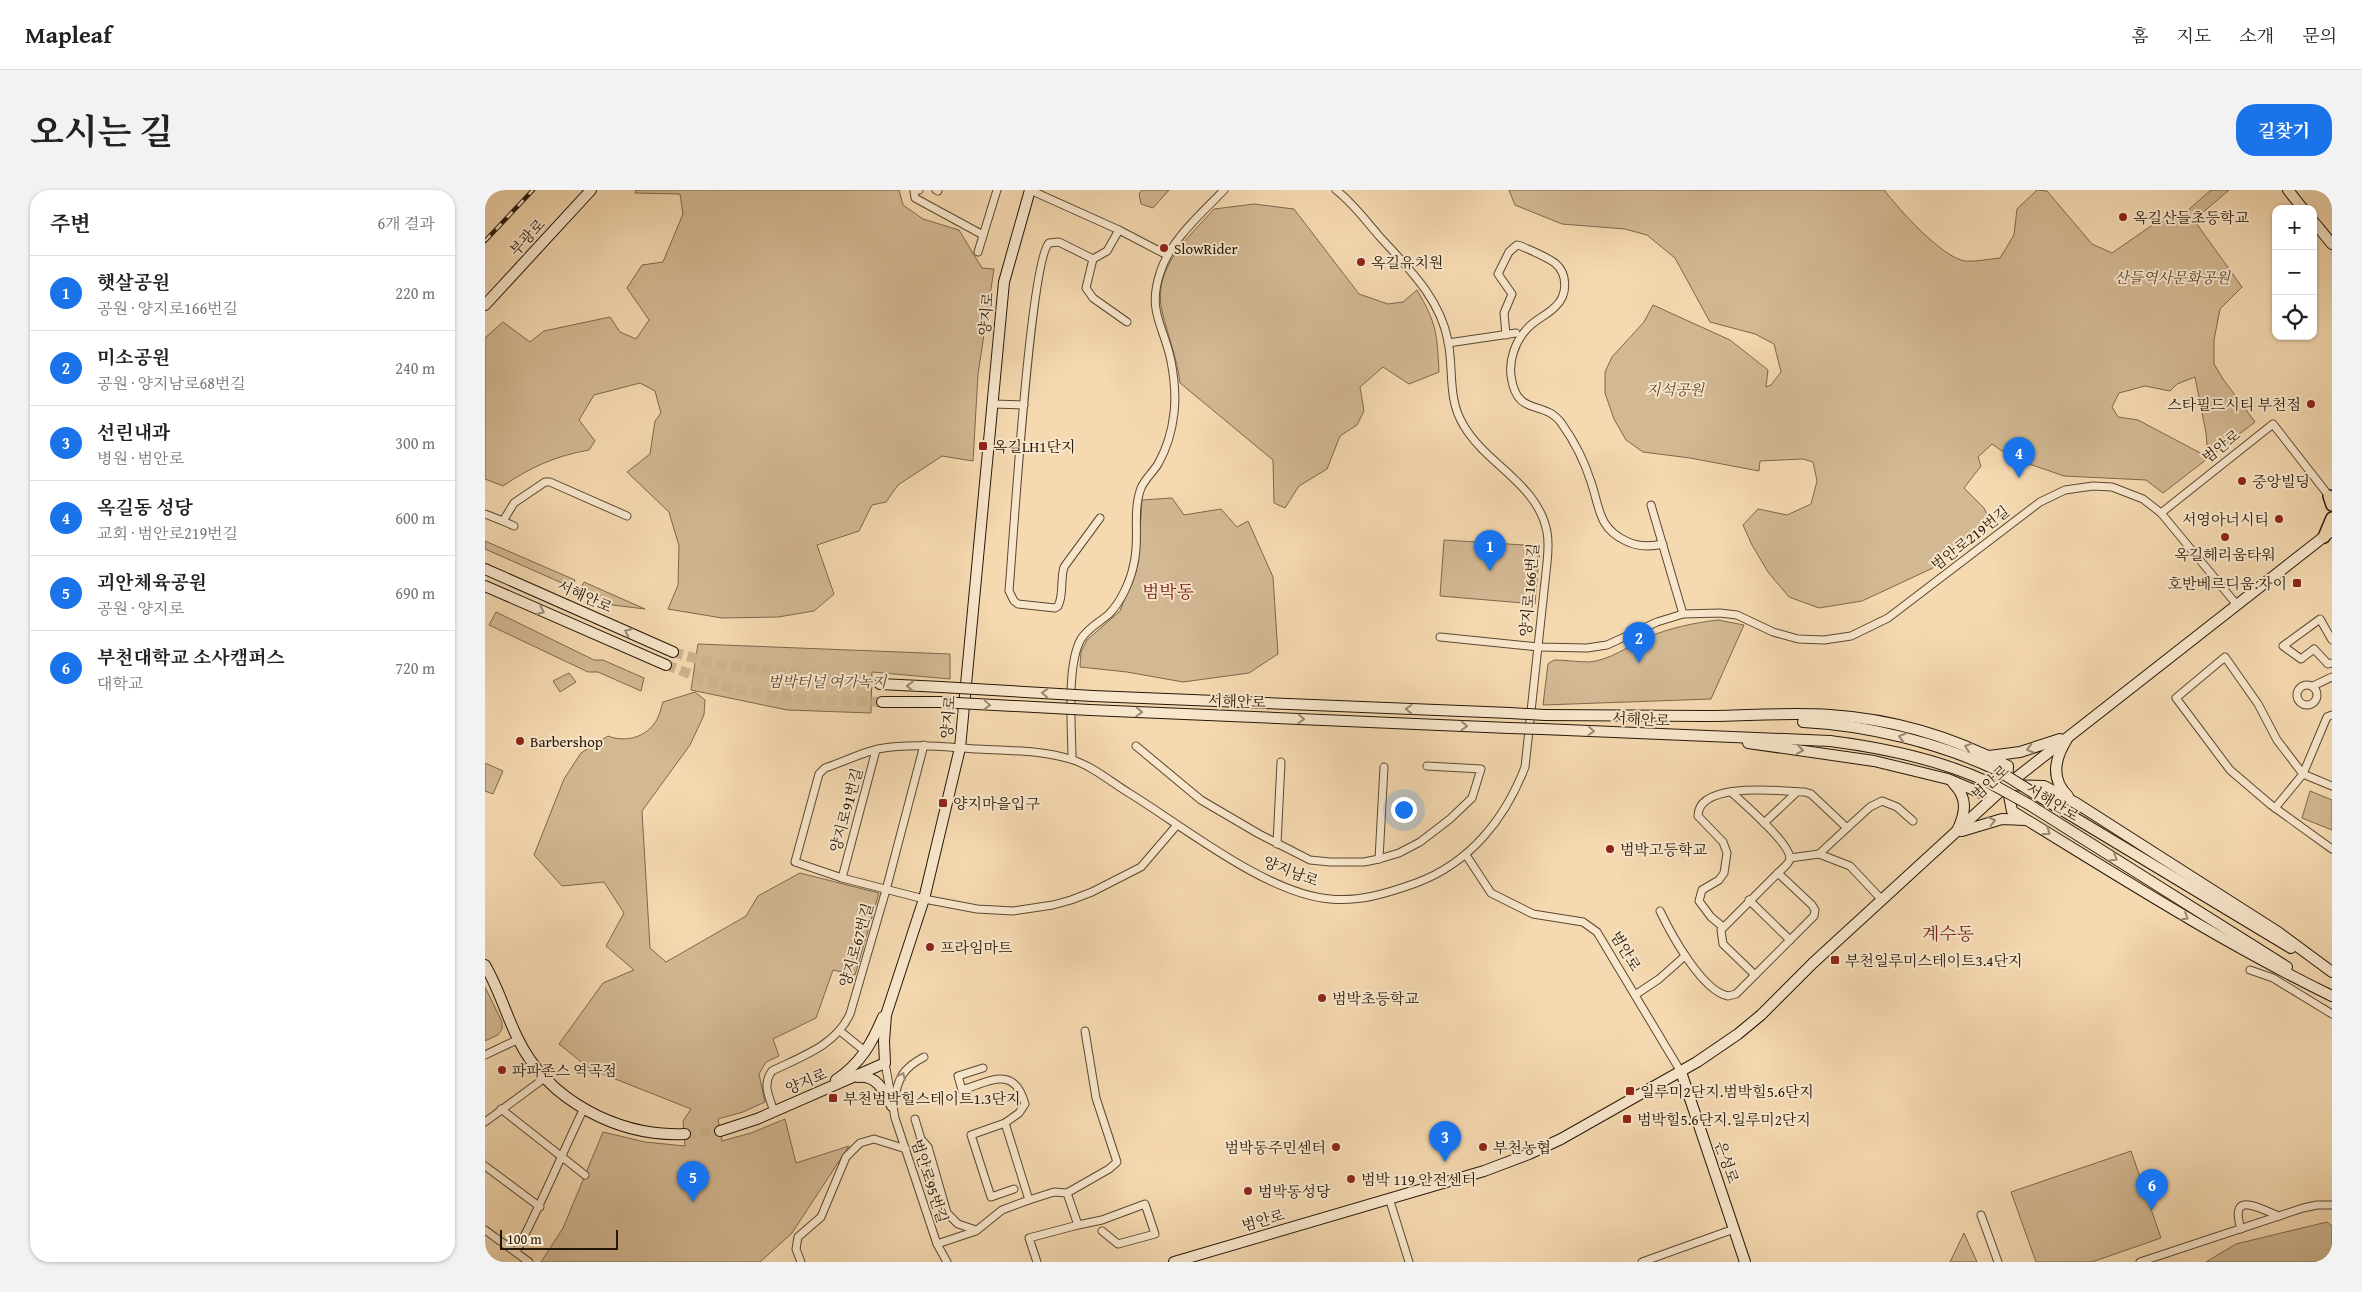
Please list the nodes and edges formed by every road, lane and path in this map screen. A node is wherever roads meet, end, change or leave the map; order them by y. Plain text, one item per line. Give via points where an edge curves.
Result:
1 (590, 190) edge
2 (919, 190) edge
3 (997, 190) edge
4 (1030, 190) edge
5 (1224, 190) edge
6 (1336, 190) edge
7 (2288, 190) edge
8 (2300, 205) edge
9 (2317, 226) edge
10 (1119, 230) junction
11 (983, 235) junction
12 (2332, 244) edge
13 (978, 252) dead end
14 (1167, 255) junction
15 (1093, 260) junction
16 (485, 304) edge
17 (1127, 322) dead end
18 (1516, 333) dead end
19 (1506, 334) junction
20 (1449, 343) junction
21 (993, 404) junction
22 (1024, 405) junction
23 (2331, 500) edge
24 (1651, 505) dead end
25 (2161, 513) junction
26 (485, 514) edge
27 (627, 516) dead end
28 (1100, 518) dead end
29 (2332, 518) edge
30 (503, 521) junction
31 (513, 526) dead end
32 (2328, 534) edge
33 (1663, 544) junction
34 (485, 569) edge
35 (485, 586) edge
36 (2237, 606) junction
37 (1683, 614) junction
38 (1440, 637) dead end
39 (2332, 640) edge
40 (1538, 647) junction
41 (673, 652) tunnel mouth
42 (2332, 663) edge
43 (666, 665) tunnel mouth
44 (2332, 677) edge
45 (880, 684) tunnel mouth
46 (2313, 686) dead end
47 (883, 702) tunnel mouth
48 (1701, 716) junction
49 (2330, 718) edge
50 (2070, 735) junction
51 (1700, 736) junction
52 (924, 745) junction
53 (1136, 746) dead end
54 (960, 748) junction
55 (876, 750) junction
56 (1989, 756) junction
57 (1072, 759) junction
58 (1281, 762) dead end
59 (1427, 766) dead end
60 (1384, 767) dead end
61 (2303, 774) junction
62 (1948, 779) junction
63 (2007, 786) junction
64 (2332, 786) edge
65 (1731, 792) junction
66 (1797, 792) junction
67 (2075, 803) junction
68 (2275, 808) junction
69 (1913, 821) dead end
70 (2029, 821) junction
71 (1764, 823) junction
72 (1177, 825) junction
73 (1847, 828) junction
74 (1956, 833) junction
75 (1277, 844) junction
76 (2332, 849) edge
77 (1819, 854) junction
78 (1467, 855) junction
79 (1790, 858) junction
80 (1379, 859) junction
81 (795, 862) joint
82 (1778, 874) junction
83 (843, 878) junction
84 (886, 890) junction
85 (924, 899) junction
86 (1749, 900) junction
87 (1882, 900) junction
88 (1660, 911) dead end
89 (1723, 927) junction
90 (1790, 940) junction
91 (1685, 956) junction
92 (485, 965) edge
93 (2250, 970) dead end
94 (2332, 973) edge
95 (1755, 975) junction
96 (895, 991) junction
97 (1635, 995) junction
98 (2332, 996) edge
99 (2332, 1014) edge
100 (840, 1031) junction
101 (1085, 1031) dead end
102 (519, 1040) junction
103 (866, 1052) junction
104 (485, 1055) edge
105 (924, 1056) dead end
106 (885, 1063) junction
107 (983, 1068) dead end
108 (1681, 1072) junction
109 (546, 1078) junction
110 (852, 1078) junction
111 (821, 1091) junction
112 (893, 1106) junction
113 (584, 1108) junction
114 (501, 1109) junction
115 (774, 1111) junction
116 (915, 1119) dead end
117 (485, 1122) edge
118 (1005, 1122) junction
119 (720, 1131) tunnel mouth
120 (685, 1134) tunnel mouth
121 (905, 1149) junction
122 (561, 1156) junction
123 (485, 1166) edge
124 (585, 1175) dead end
125 (1014, 1189) dead end
126 (1067, 1193) junction
127 (1389, 1198) junction
128 (1029, 1200) junction
129 (2332, 1205) edge
130 (540, 1207) junction
131 (1981, 1215) dead end
132 (2279, 1216) junction
133 (1078, 1225) junction
134 (1734, 1229) junction
135 (2241, 1229) junction
136 (485, 1230) edge
137 (976, 1230) junction
138 (1102, 1231) dead end
139 (937, 1244) junction
140 (516, 1252) junction
141 (529, 1262) edge
142 (801, 1262) edge
143 (947, 1262) edge
144 (1037, 1262) edge
145 (1174, 1262) edge
146 (1409, 1262) edge
147 (1642, 1262) edge
148 (1745, 1262) edge
149 (1998, 1262) edge
150 (2140, 1262) edge

1 - 16 main road, 부광로
2 - 11 street via 914,191 915,198
3 - 11 street
4 - 10 street
4 - 21 main road, 양지로 via 1004,282
5 - 14 street
6 - 20 street, 양지로166번길 via 1419,282 1440,314
7 - 8 main road
9 - 12 main road
10 - 14 street
10 - 15 street via 1107,251
11 - 13 street
14 - 57 street via 1155,290 1155,309 1171,360 1175,411 1172,429 1158,465 1141,487 1135,563 1128,581 1118,602 1081,639 1077,650 1073,672
15 - 17 street via 1086,284 1088,293
15 - 22 street via 1059,242 1049,243 1043,251
18 - 19 street
19 - 20 street
19 - 33 street via 1504,313 1512,294 1498,274 1509,252 1517,245 1555,263 1565,284 1556,306 1537,319 1517,341 1510,365 1516,396 1525,404 1548,412 1562,424 1584,464 1600,514 1610,532 1633,545
20 - 40 street, 양지로166번길 via 1452,396 1463,426 1526,491 1547,532
21 - 22 street
21 - 54 main road, 양지로
22 - 28 street via 1009,591 1014,601 1058,606 1064,567
23 - 25 street, 범안로 via 2273,424
24 - 33 street
25 - 36 street, 범안로219번길
25 - 37 street, 범안로219번길 via 2143,499 2112,487 2084,486 2057,493 2032,508 1888,618 1843,638 1815,640 1789,637 1729,613
26 - 30 street
27 - 30 street via 545,482 514,503
29 - 32 main road
30 - 31 street
32 - 36 main road, 범안로
33 - 37 street
41 -> 34 main road, 서해안로
35 -> 43 main road, 서해안로
36 - 50 main road, 범안로
37 - 40 street, 범안로219번길 via 1599,647
38 - 40 street, 범안로219번길
39 - 42 street via 2320,619 2283,646 2301,659 2314,649 2328,664
40 - 78 street, 양지남로 via 1525,767 1515,793 1495,825
44 - 46 street
48 -> 45 main road, 서해안로, bridge via 1545,715
47 -> 51 main road, 서해안로, bridge
56 -> 48 main road via 1925,732 1869,719 1829,715
94 -> 48 main road, 서해안로, bridge via 1997,770 1955,753 1878,732 1814,722
49 - 61 street
50 -> 56 main road via 2020,752
50 - 63 main road, 범안로
50 - 67 main road via 2059,755 2055,774 2062,790
51 -> 62 main road via 1874,761
51 -> 98 main road, 서해안로, bridge via 1809,739 1873,747 1943,763 2028,804
52 - 54 street, 양지남로
52 - 55 street, 양지남로
52 - 84 street, 양지로67번길
53 - 75 street via 1201,800
54 - 57 street, 양지남로 via 1031,752
54 - 85 main road, 양지로
55 - 81 street, 양지남로 via 825,768 819,774
55 - 83 street, 양지로91번길
56 - 63 main road via 2008,766
57 - 72 street, 양지남로
58 - 75 street
59 - 80 street via 1481,769 1472,798 1450,820 1420,842
60 - 80 street
61 - 64 street
61 - 68 street
61 - 68 street via 2277,740 2258,704 2225,657 2176,698 2230,770
62 - 63 main road via 1981,793
62 - 74 main road via 1964,797 1964,812
63 - 67 main road via 2044,786
63 - 70 main road via 2012,811
63 - 74 main road, 범안로
65 - 66 street
65 - 71 street
65 - 89 street via 1708,798 1698,811 1701,822 1726,846 1724,873 1702,890 1699,901
66 - 71 street
66 - 73 street via 1811,794
67 - 94 main road via 2278,932
68 - 76 street
69 - 73 street via 1897,807 1882,801 1870,807
74 -> 70 main road via 1991,821 2017,818
70 -> 98 main road via 2209,931
71 - 79 street
72 - 78 street, 양지남로 via 1238,864 1296,891 1329,899 1361,898 1391,892 1429,878
72 - 85 street, 양지로91번길 via 1141,867 1071,900 1033,909 994,912
73 - 77 street
74 - 87 main road, 범안로
75 - 80 street via 1310,860 1364,862
77 - 79 street
77 - 87 street via 1850,866
78 - 97 street, 범안로 via 1491,893 1533,914 1583,922 1597,932
79 - 82 street
81 - 83 street, 양지로91번길
82 - 86 street
82 - 90 street via 1815,910 1814,916
83 - 84 street, 양지로91번길
84 - 85 street, 양지로91번길
84 - 100 street, 양지로67번길 via 850,1014
85 - 96 main road, 양지로
86 - 89 street
86 - 90 street
87 - 108 main road, 범안로 via 1761,1015
88 - 91 street
89 - 95 street via 1723,944
90 - 95 street
91 - 95 street via 1724,996 1736,994
91 - 97 street
92 - 102 main road
93 - 99 street via 2273,978
96 - 103 main road
96 - 106 main road, 양지로 via 886,1015
97 - 108 street, 범안로
100 - 103 street
100 - 115 street, 양지로67번길 via 832,1040 772,1071 766,1087
101 - 126 street via 1096,1098 1117,1162 1109,1170
102 - 104 street
102 - 109 main road
103 - 111 main road
112 -> 105 street, 범안로95번길 via 905,1068
106 - 110 main road, 양지로
106 - 112 street, 범안로95번길
107 - 118 street via 958,1076 962,1090 1003,1078 1012,1080 1021,1089 1025,1104 1019,1114
108 - 127 main road, 범안로 via 1529,1154 1484,1171
108 - 134 main road, 은성로
109 - 113 main road
109 - 114 street
110 - 111 main road, 양지로
110 - 112 main road via 865,1076 875,1080
111 - 115 main road, 양지로
112 - 121 street, 범안로95번길
113 - 120 main road via 635,1131
113 - 122 street
114 - 117 street
114 - 122 street
115 - 119 main road, 양지로
116 - 137 street via 921,1139 928,1147 947,1213 957,1224
118 - 125 street via 971,1135 991,1197
118 - 128 street
121 - 139 street, 범안로95번길
121 - 142 street via 874,1139 860,1143 845,1157 821,1217 799,1237 796,1249
122 - 124 street
122 - 130 street
123 - 130 street
126 - 128 street via 1055,1192
126 - 133 street
127 - 145 main road, 범안로
127 - 146 street
128 - 137 street via 1002,1210
129 - 132 street via 2310,1206
130 - 140 street
131 - 149 street
132 - 135 street
132 - 135 street via 2243,1204 2236,1213
133 - 138 street via 1145,1204 1155,1234 1118,1244
133 - 144 street via 1029,1238
134 - 147 street
134 - 148 main road, 은성로
135 - 150 street
136 - 140 street
137 - 139 street
139 - 143 street, 범안로95번길
140 - 141 street

